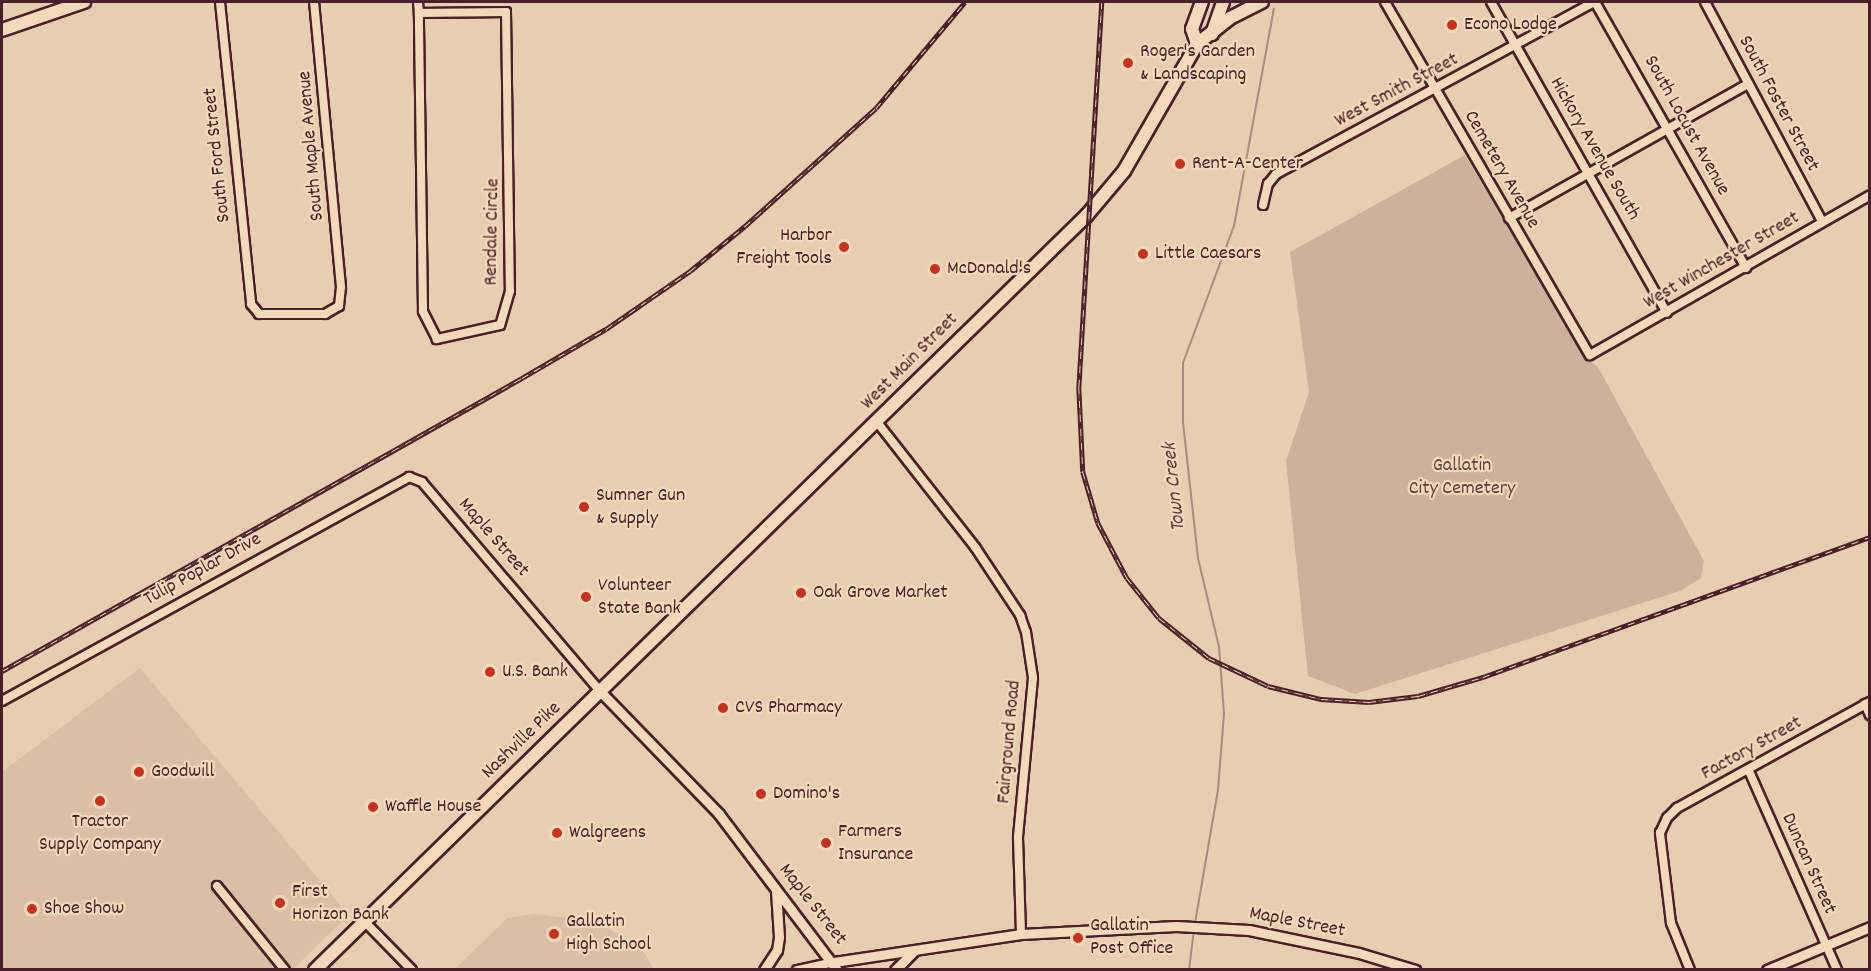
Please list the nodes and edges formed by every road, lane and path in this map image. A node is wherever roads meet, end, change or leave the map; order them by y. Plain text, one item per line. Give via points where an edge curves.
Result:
1 (84, 2) edge
2 (220, 2) edge
3 (314, 2) edge
4 (418, 2) edge
5 (1202, 2) edge
6 (1223, 2) edge
7 (1262, 2) edge
8 (1385, 2) edge
9 (1491, 2) edge
10 (1595, 2) edge
11 (1705, 2) edge
12 (419, 14) junction
13 (2, 30) edge
14 (1212, 35) junction
15 (1197, 44) junction
16 (1515, 44) junction
17 (1748, 84) junction
18 (1435, 91) junction
19 (1671, 130) junction
20 (1591, 174) junction
21 (1869, 195) edge
22 (1263, 205) dead end
23 (1509, 218) junction
24 (1822, 221) junction
25 (1746, 268) junction
26 (341, 287) joint
27 (1667, 313) junction
28 (1590, 355) joint
29 (877, 422) junction
30 (422, 482) joint
31 (600, 691) junction
32 (2, 701) edge
33 (1867, 703) edge
34 (1869, 715) edge
35 (1749, 771) junction
36 (217, 886) dead end
37 (776, 888) junction
38 (365, 922) junction
39 (1869, 927) edge
40 (1021, 934) junction
41 (1826, 946) junction
42 (914, 951) junction
43 (835, 966) edge
44 (285, 969) edge
45 (315, 969) edge
46 (412, 969) edge
47 (764, 969) edge
48 (797, 969) edge
49 (895, 969) edge
50 (1415, 969) edge
51 (1690, 969) edge
52 (1767, 969) edge
53 (1837, 969) edge

1 - 13 main road
2 - 26 street, South Ford Street via 251,304 259,314 325,314 339,306
3 - 26 street, South Maple Avenue
4 - 12 street, Rendale Circle
5 - 15 main road via 1192,29
6 - 14 main road
7 - 14 main road, West Main Street via 1230,18
8 - 18 street, Cemetery Avenue
9 - 16 street, Hickory Avenue South
10 - 16 street, West Smith Street
10 - 19 street, South Locust Avenue
11 - 17 street, South Foster Street
12 - 12 street, Rendale Circle via 423,311 437,339 500,325 510,291 508,32 506,12
14 - 15 main road, West Main Street
15 - 29 main road, West Main Street via 1116,182
16 - 18 street, West Smith Street
16 - 20 street, Hickory Avenue South
17 - 19 street
17 - 24 street, South Foster Street
18 - 22 street, West Smith Street via 1276,174 1268,184
18 - 23 street, Cemetery Avenue
19 - 20 street
19 - 25 street, South Locust Avenue
20 - 23 street
20 - 27 street, Hickory Avenue South
21 - 24 street, West Winchester Street
23 - 28 street, Cemetery Avenue
24 - 25 street, West Winchester Street
25 - 27 street, West Winchester Street
27 - 28 street, West Winchester Street
29 - 31 main road, West Main Street
29 - 40 street, Fairground Road via 975,547 1018,611 1026,632 1033,678 1018,838
30 - 31 street, Maple Street
30 - 32 street, Tulip Poplar Drive via 409,477 396,483
31 - 37 street, Maple Street via 719,814
31 - 38 main road, Nashville Pike
33 - 34 street
33 - 35 street, Factory Street
35 - 41 street, Duncan Street
35 - 51 street, Factory Street via 1677,808 1660,834 1671,923
36 - 44 street
37 - 43 street, Maple Street
37 - 47 street via 779,938 777,950
38 - 45 main road, Nashville Pike
38 - 46 street
39 - 41 street
40 - 42 street, Maple Street
40 - 50 street, Maple Street via 1176,926 1249,930
41 - 52 street
41 - 53 street, Duncan Street
42 - 43 street, Maple Street
42 - 49 street
43 - 48 street

